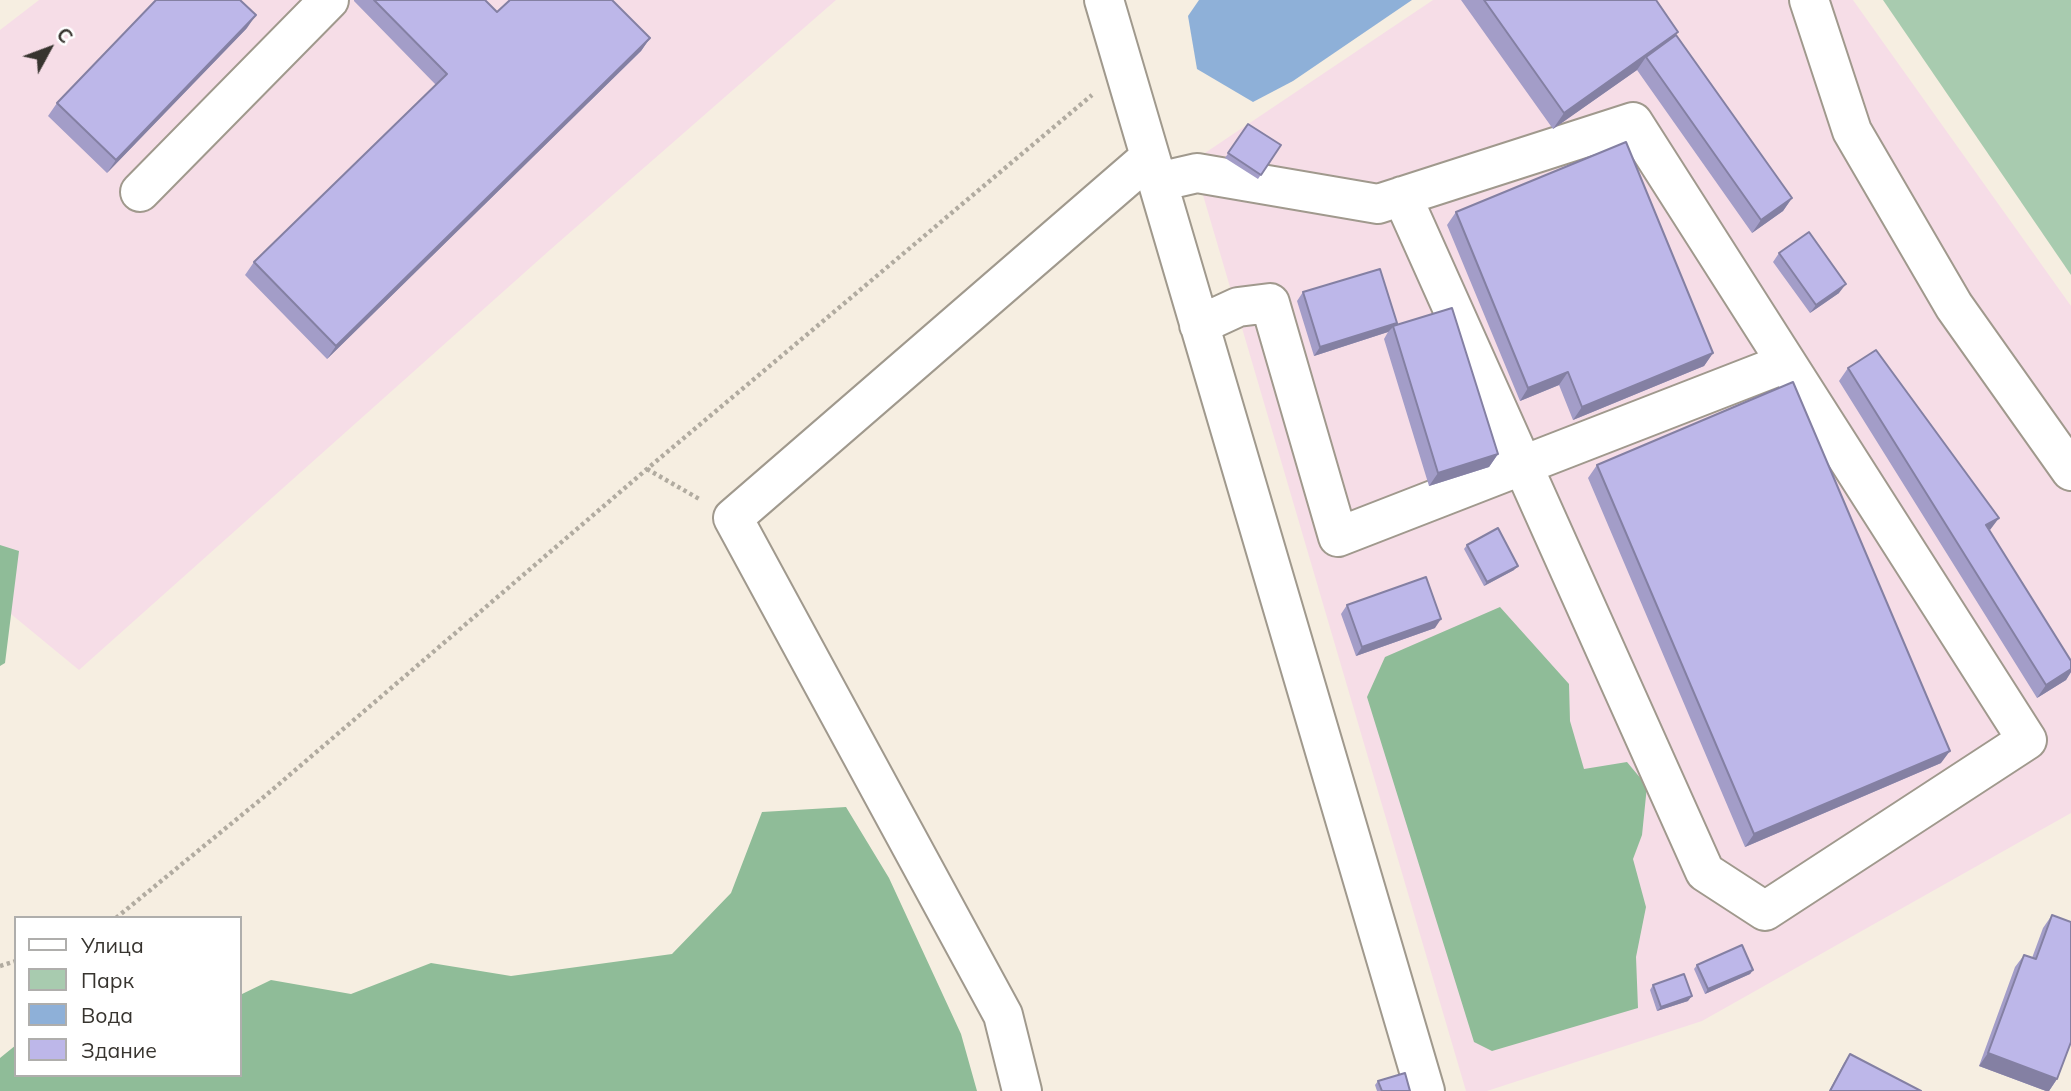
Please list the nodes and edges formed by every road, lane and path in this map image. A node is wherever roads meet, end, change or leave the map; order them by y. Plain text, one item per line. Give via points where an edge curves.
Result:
1 (329, 0) edge
2 (1104, 0) edge
3 (1809, 0) edge
4 (1124, 68) junction
5 (1154, 169) junction
6 (140, 192) dead end
7 (1402, 196) junction
8 (1199, 326) junction
9 (1786, 363) junction
10 (1523, 465) junction
11 (647, 469) junction
12 (2071, 471) edge
13 (733, 518) junction
14 (118, 916) edge
15 (1022, 1091) edge
16 (1425, 1091) edge

1 - 6 street
2 - 4 street
3 - 12 street via 1852,131 1954,306
4 - 5 street
4 - 11 path
5 - 7 street via 1378,204
5 - 8 street
5 - 13 street
7 - 9 street via 1633,122
7 - 10 street
8 - 10 street via 1238,307 1269,303 1338,537
8 - 16 street
9 - 10 street
9 - 10 street via 2027,740 1765,911 1705,872
11 - 13 path
11 - 14 path
13 - 15 street via 1003,1015

